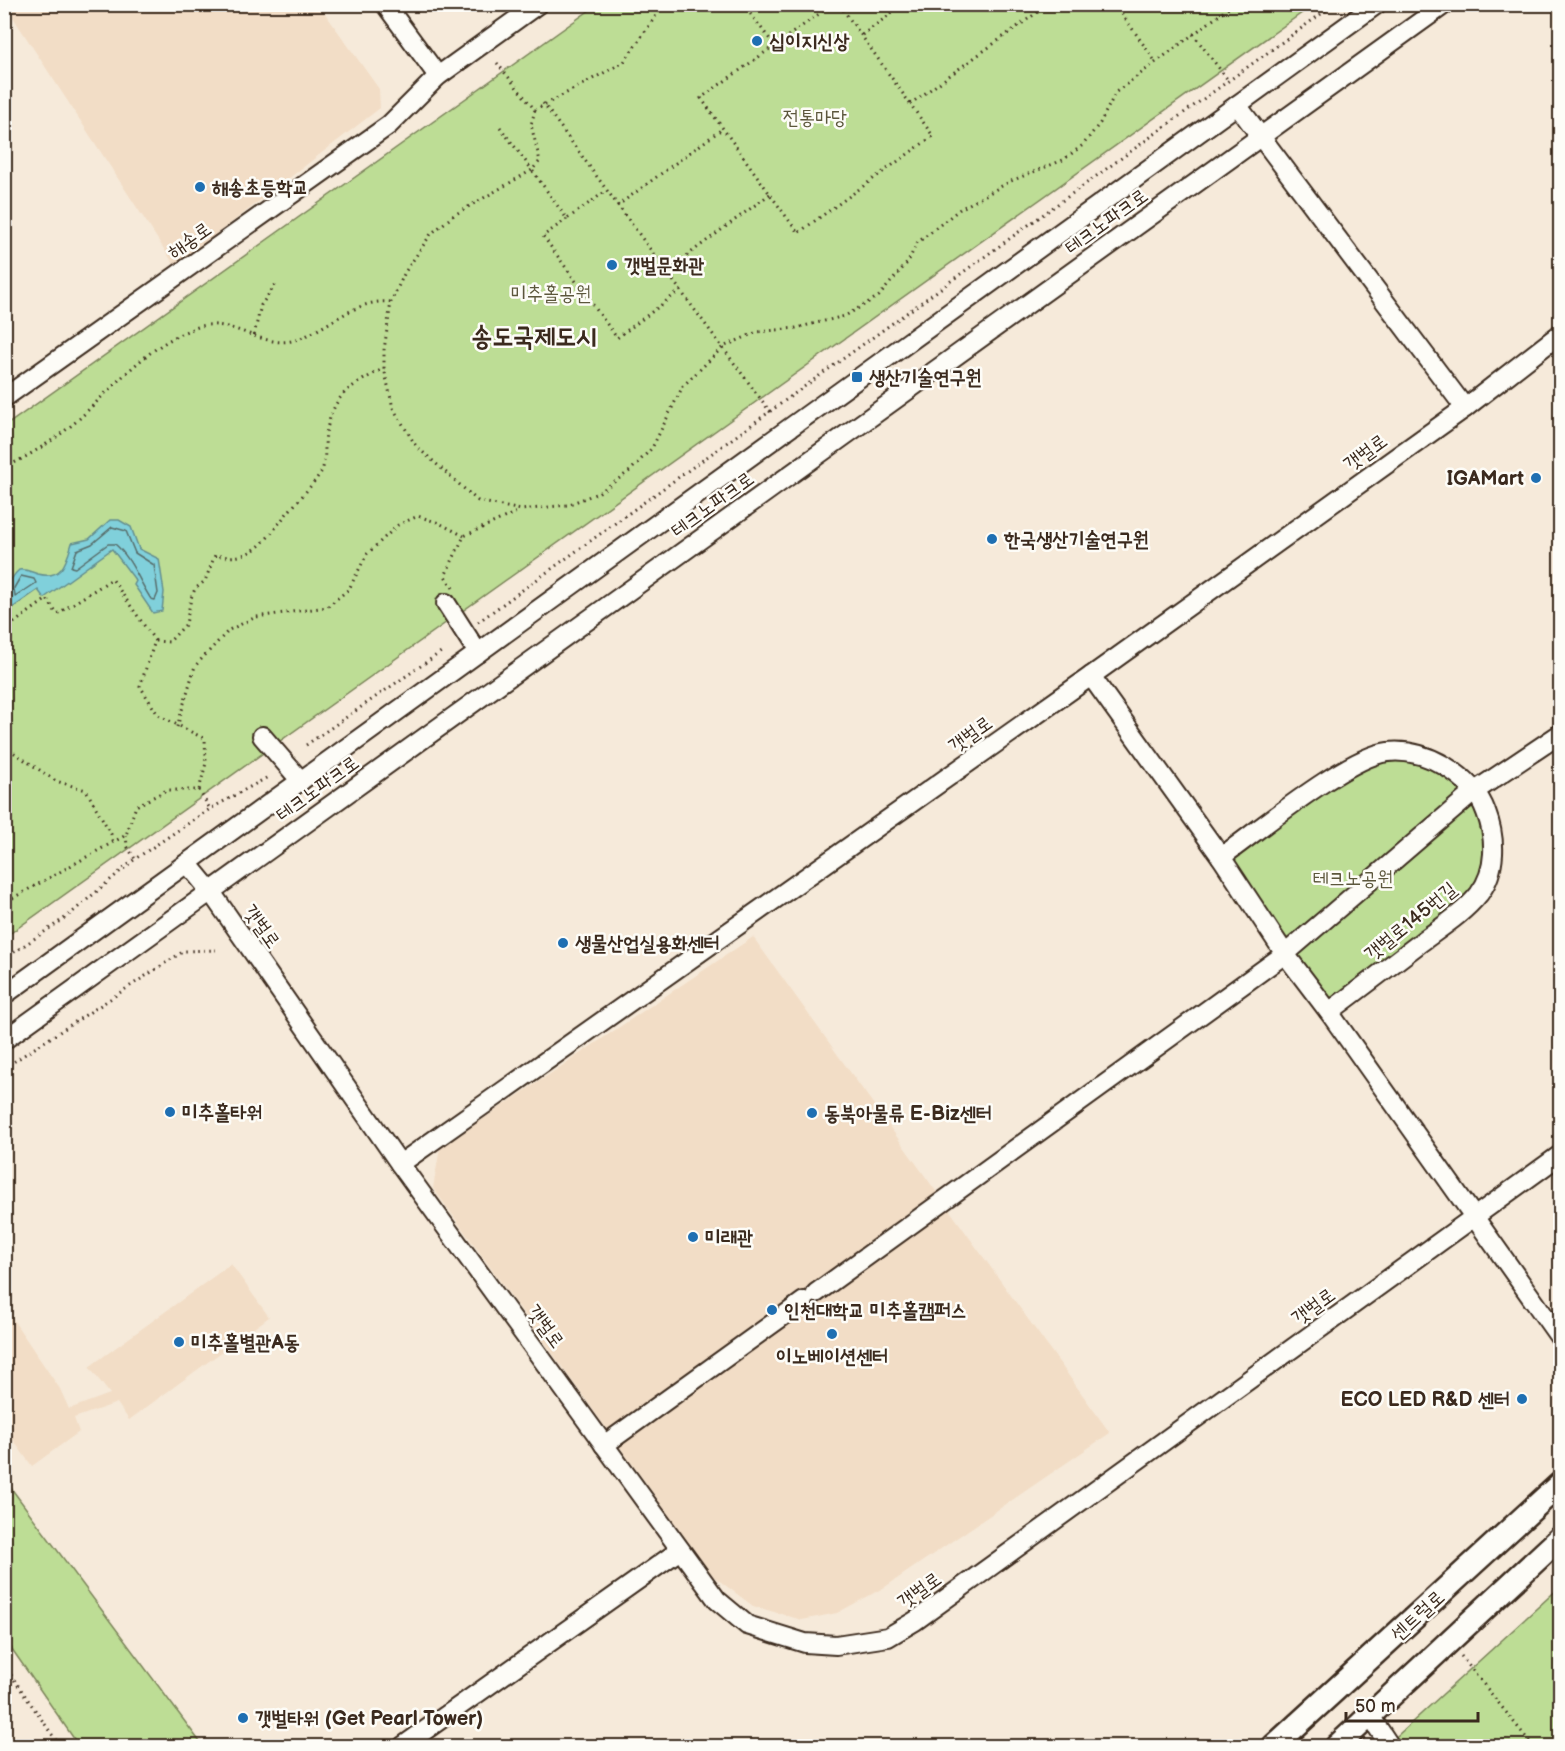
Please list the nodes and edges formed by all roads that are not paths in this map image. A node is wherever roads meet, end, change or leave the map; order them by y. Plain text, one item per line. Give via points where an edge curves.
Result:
1 (385, 4) edge
2 (538, 4) edge
3 (1377, 4) edge
4 (1445, 4) edge
5 (438, 76) junction
6 (1238, 105) junction
7 (1260, 138) junction
8 (1560, 334) edge
9 (4, 398) edge
10 (1466, 408) junction
11 (446, 603) dead end
12 (478, 653) junction
13 (1091, 676) junction
14 (1560, 734) edge
15 (262, 736) dead end
16 (301, 781) junction
17 (1474, 791) junction
18 (1221, 857) junction
19 (187, 863) junction
20 (211, 892) junction
21 (1285, 954) junction
22 (4, 995) edge
23 (1329, 1012) junction
24 (4, 1040) edge
25 (1560, 1155) edge
26 (400, 1164) junction
27 (1474, 1217) junction
28 (1560, 1338) edge
29 (604, 1445) junction
30 (1560, 1484) edge
31 (1560, 1538) edge
32 (680, 1550) junction
33 (1370, 1716) junction
34 (404, 1746) edge
35 (1274, 1746) edge
36 (1337, 1746) edge
37 (1390, 1746) edge

1 - 5 street
2 - 5 street, 해송로
3 - 6 street, 테크노파크로
4 - 7 street, 테크노파크로
5 - 9 street, 해송로 via 389,125
6 - 7 street
6 - 12 street, 테크노파크로
7 - 10 street
7 - 20 street, 테크노파크로
8 - 10 street, 갯벌로
10 - 13 street, 갯벌로
11 - 12 street
12 - 16 street, 테크노파크로
13 - 18 street
13 - 26 street, 갯벌로
14 - 17 street
15 - 16 street
16 - 19 street, 테크노파크로
17 - 18 street, 갯벌로145번길 via 1458,774 1438,762 1412,753 1388,752 1356,762
17 - 21 street
17 - 23 street, 갯벌로145번길 via 1494,832 1493,864 1480,892 1461,913
18 - 21 street
19 - 20 street, 갯벌로
19 - 22 street, 테크노파크로
20 - 24 street, 테크노파크로
20 - 26 street, 갯벌로
21 - 23 street
21 - 29 street
23 - 27 street
25 - 27 street, 갯벌로
26 - 29 street, 갯벌로
27 - 28 street
27 - 32 street, 갯벌로 via 888,1637 837,1645 816,1644 747,1625 717,1600
29 - 32 street, 갯벌로
30 - 35 main road, 센트럴로
31 - 33 main road, 센트럴로
32 - 34 street
33 - 36 main road, 센트럴로
33 - 37 street

